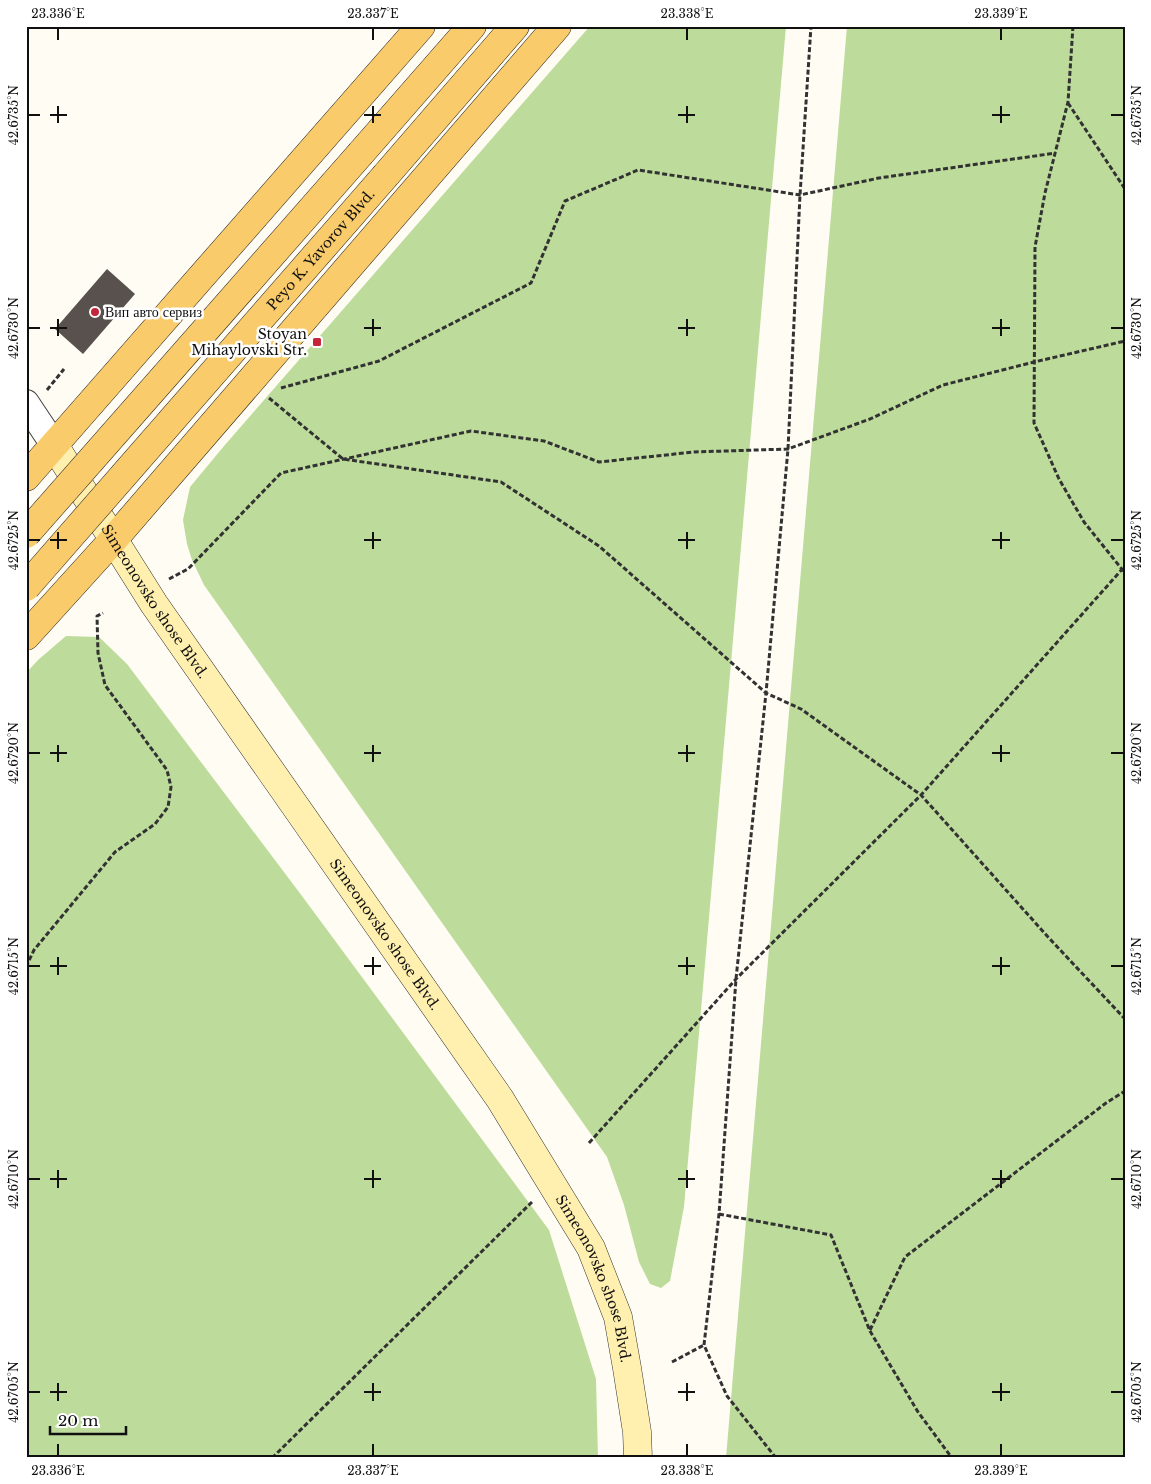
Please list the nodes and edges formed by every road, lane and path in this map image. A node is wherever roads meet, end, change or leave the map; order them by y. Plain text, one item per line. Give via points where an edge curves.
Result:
1 (421, 26) edge
2 (472, 26) edge
3 (515, 26) edge
4 (557, 26) edge
5 (811, 26) edge
6 (1073, 26) edge
7 (1068, 102) junction
8 (1056, 153) junction
9 (1125, 189) edge
10 (800, 195) junction
11 (1125, 340) edge
12 (1034, 362) junction
13 (64, 369) dead end
14 (280, 388) dead end
15 (262, 393) dead end
16 (36, 397) edge
17 (54, 446) junction
18 (788, 449) junction
19 (343, 459) junction
20 (26, 477) edge
21 (26, 534) edge
22 (113, 540) junction
23 (1123, 567) edge
24 (1125, 573) edge
25 (167, 580) dead end
26 (26, 587) edge
27 (103, 613) dead end
28 (26, 636) edge
29 (766, 693) junction
30 (921, 795) junction
31 (26, 967) edge
32 (736, 979) junction
33 (1125, 1019) edge
34 (1125, 1091) edge
35 (589, 1143) dead end
36 (535, 1200) dead end
37 (719, 1214) junction
38 (870, 1331) junction
39 (704, 1345) junction
40 (672, 1362) dead end
41 (272, 1458) edge
42 (638, 1458) edge
43 (776, 1458) edge
44 (952, 1458) edge

1 - 17 main road
2 - 21 main road, bridge
3 - 26 main road, Peyo K. Yavorov Blvd., bridge
4 - 22 main road
5 - 10 path
6 - 7 path
7 - 8 path
7 - 9 path
8 - 10 path via 879,178
8 - 12 path via 1035,247
10 - 14 path via 638,170 565,201 532,283 379,361
10 - 18 path
11 - 12 path
12 - 18 path via 943,386 870,419
12 - 23 path via 1034,423 1059,479 1084,522
13 - 16 path
15 - 19 path
16 - 17 street
17 - 20 main road
17 - 22 main road, Simeonovsko shose Blvd.
18 - 19 path via 694,452 599,462 544,441 471,432
18 - 29 path
19 - 25 path via 281,473 188,569
19 - 29 path via 501,482 599,546
22 - 28 main road
22 - 42 main road, Simeonovsko shose Blvd. via 154,604 500,1100 592,1248 618,1317 637,1432
23 - 24 path
23 - 30 path
27 - 31 path via 97,616 98,653 104,685 167,770 171,786 168,807 155,824 115,852 34,950
29 - 30 path via 801,709
29 - 32 path
30 - 32 path
30 - 33 path
32 - 35 path
32 - 37 path
34 - 38 path via 905,1257
36 - 41 path
37 - 38 path via 831,1235
37 - 39 path
38 - 44 path via 918,1412
39 - 40 path
39 - 43 path via 727,1396

